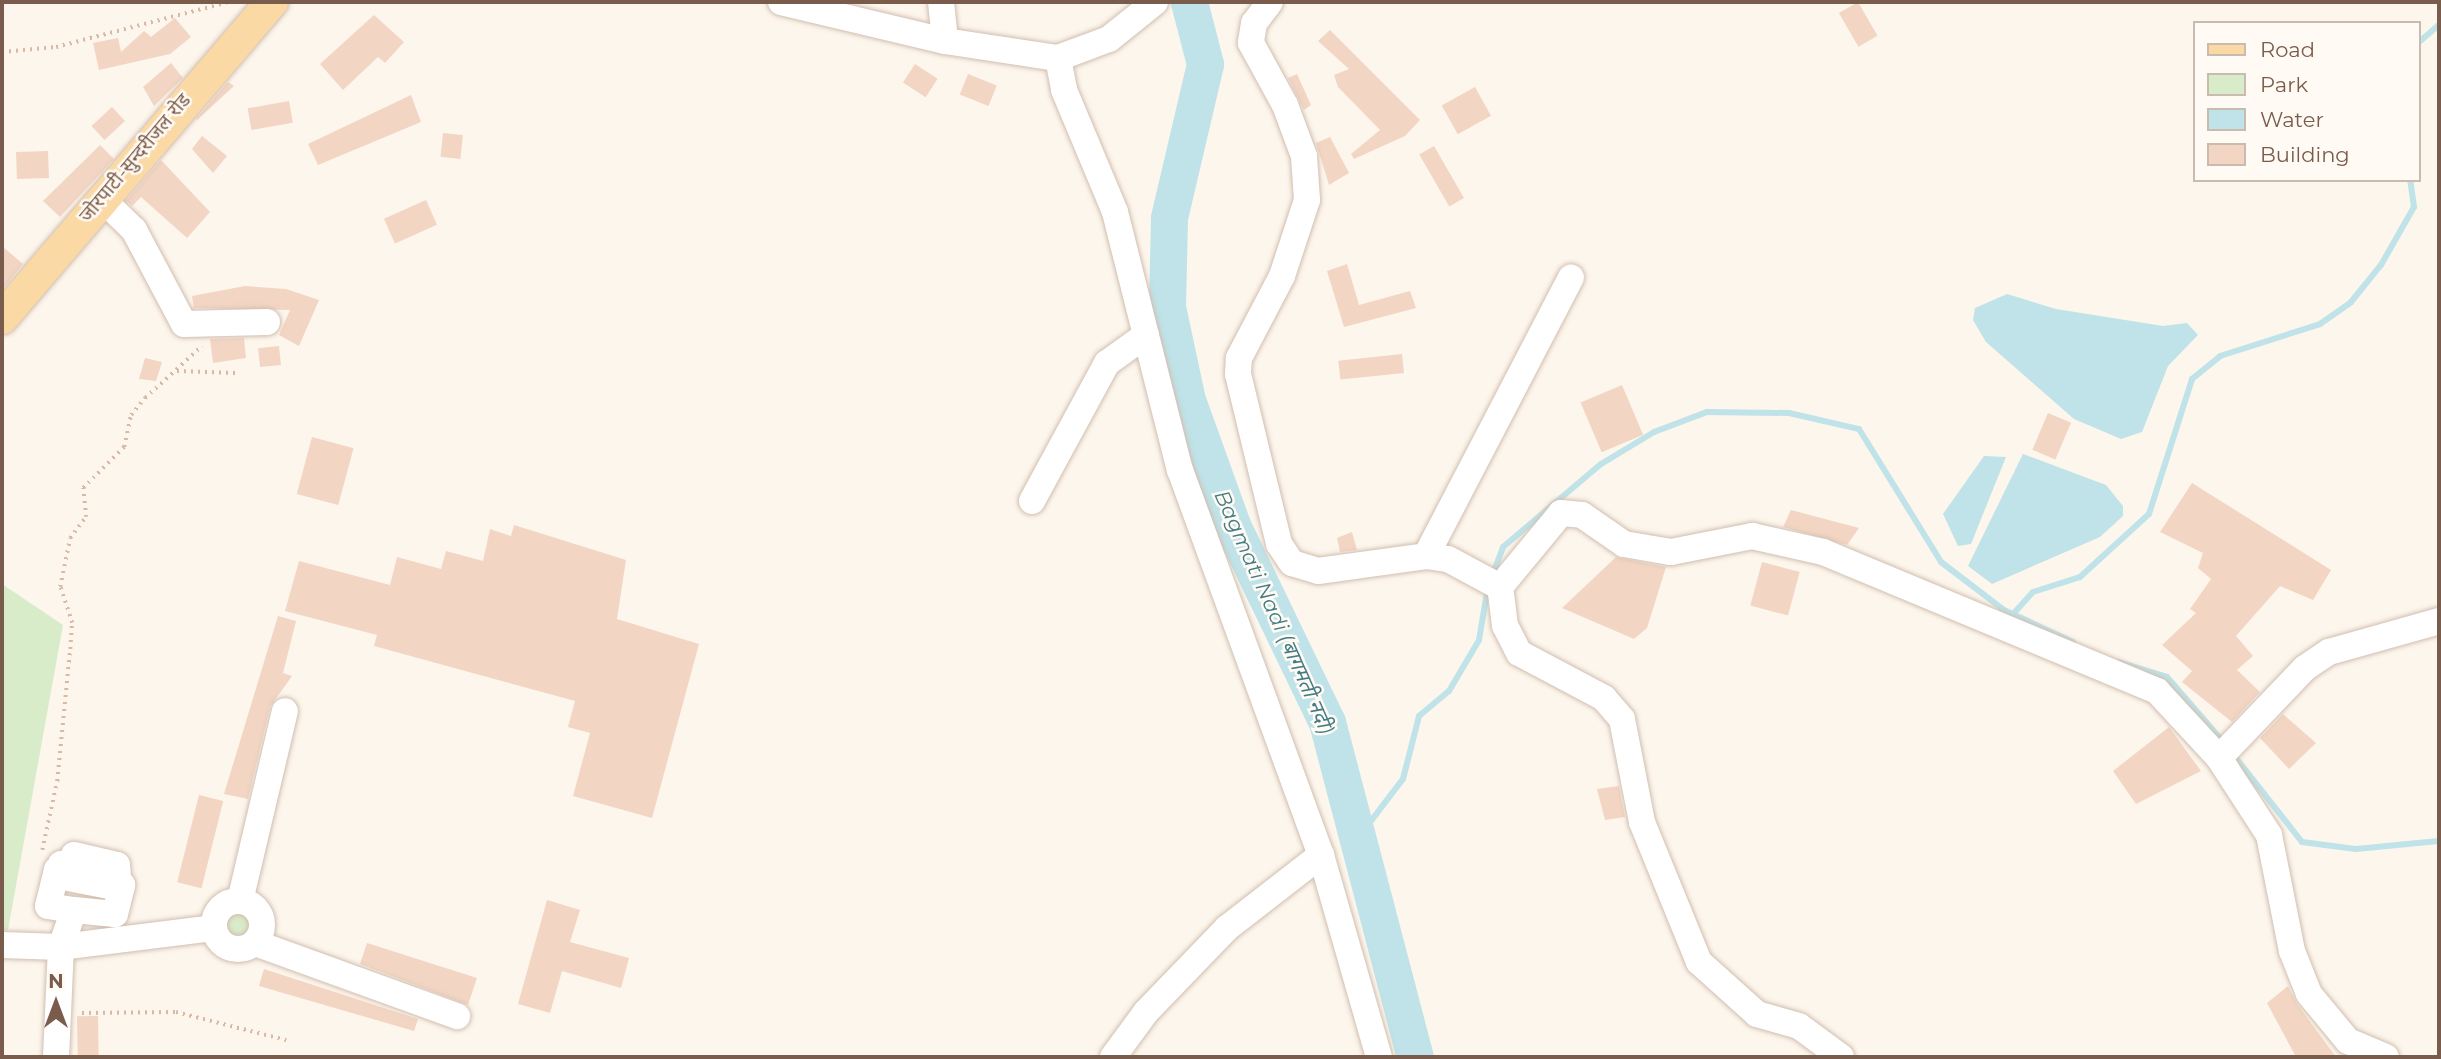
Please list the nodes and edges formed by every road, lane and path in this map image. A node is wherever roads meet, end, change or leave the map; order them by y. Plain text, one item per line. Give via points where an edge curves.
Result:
1 (229, 2) edge
2 (272, 2) edge
3 (781, 2) edge
4 (941, 2) edge
5 (1270, 2) edge
6 (1147, 10) edge
7 (946, 41) junction
8 (2, 52) edge
9 (1058, 58) junction
10 (101, 198) junction
11 (1571, 278) dead end
12 (2, 318) edge
13 (267, 322) dead end
14 (1146, 335) junction
15 (207, 340) dead end
16 (175, 371) junction
17 (236, 373) dead end
18 (1032, 501) dead end
19 (1426, 556) junction
20 (1500, 587) junction
21 (2439, 621) edge
22 (285, 711) dead end
23 (2219, 758) junction
24 (1321, 855) junction
25 (50, 863) dead end
26 (240, 901) junction
27 (84, 904) dead end
28 (214, 928) junction
29 (255, 943) junction
30 (2, 945) edge
31 (61, 947) junction
32 (54, 1014) junction
33 (457, 1016) dead end
34 (286, 1040) dead end
35 (56, 1057) edge
36 (1113, 1057) edge
37 (1379, 1057) edge
38 (1841, 1057) edge
39 (2386, 1057) edge

1 - 8 path via 56,47
2 - 10 main road, जोरपाटी-सुन्दरीजल रोड
3 - 7 street
4 - 7 street
5 - 19 street via 1254,23 1251,43 1299,143 1307,200 1282,276 1239,358 1272,520 1293,563 1318,571
6 - 9 street
7 - 9 street
9 - 14 street via 1064,90 1115,212
10 - 12 main road, जोरपाटी-सुन्दरीजल रोड
10 - 13 street via 134,230 184,324
11 - 19 street
14 - 18 street via 1107,363
14 - 24 street via 1180,470
15 - 16 path
16 - 17 path
16 - 25 path via 131,415 124,447 83,488 86,517 70,538 60,587 72,623
19 - 20 street via 1448,559
20 - 23 street via 1561,513 1582,515 1624,544 1671,552 1752,536 1823,552 2157,691
20 - 38 street via 1505,626 1519,653 1604,698 1622,719 1642,822 1699,962 1757,1014 1799,1026
21 - 23 street via 2329,652 2305,668
22 - 26 street
23 - 39 street via 2269,835 2292,951 2309,995 2348,1041
24 - 36 street via 1227,928 1146,1012
24 - 37 street
26 - 28 street via 220,908
26 - 29 street via 255,907 263,921
27 - 31 street
28 - 29 street via 234,949
28 - 31 street
29 - 33 street
30 - 31 street
31 - 32 street
32 - 34 path via 176,1012
32 - 35 street

